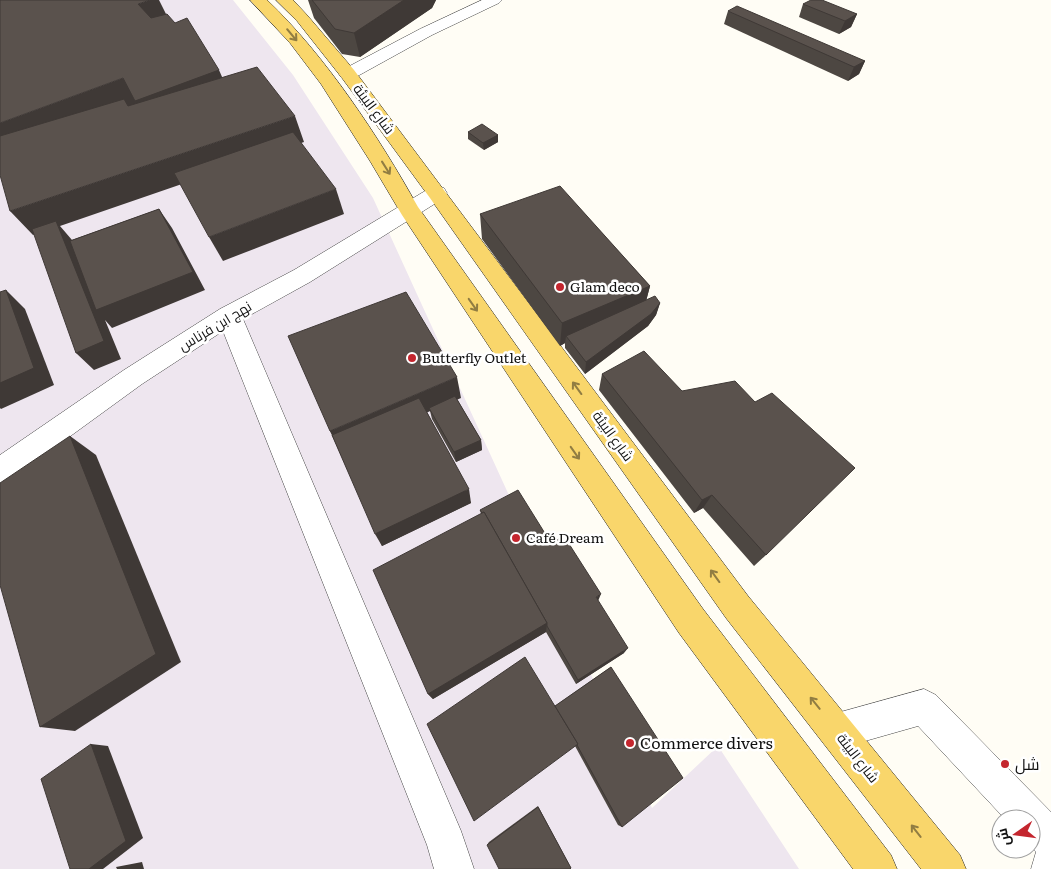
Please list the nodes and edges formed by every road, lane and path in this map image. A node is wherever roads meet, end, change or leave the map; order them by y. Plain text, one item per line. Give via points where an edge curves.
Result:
1 (258, 0) edge
2 (284, 0) edge
3 (494, 0) edge
4 (348, 74) junction
5 (437, 193) junction
6 (409, 210) junction
7 (229, 315) junction
8 (0, 471) edge
9 (837, 731) junction
10 (1051, 840) edge
11 (1051, 864) edge
12 (454, 869) edge
13 (877, 869) edge
14 (946, 869) edge
15 (1051, 869) edge

1 -> 6 main road, شارع البيئة via 278,18 326,78 388,170
2 - 4 main road, شارع البيئة
3 - 4 street
4 - 5 main road, شارع البيئة
5 - 6 street, نهج ابن فرناس
9 -> 5 main road, شارع البيئة via 737,607
6 - 7 street, نهج ابن فرناس via 302,276
6 -> 13 main road, شارع البيئة via 691,620
7 - 8 street, نهج ابن فرناس via 132,377
7 - 12 street via 447,845
9 - 10 street via 924,707
14 -> 9 main road, شارع البيئة
11 - 15 street

